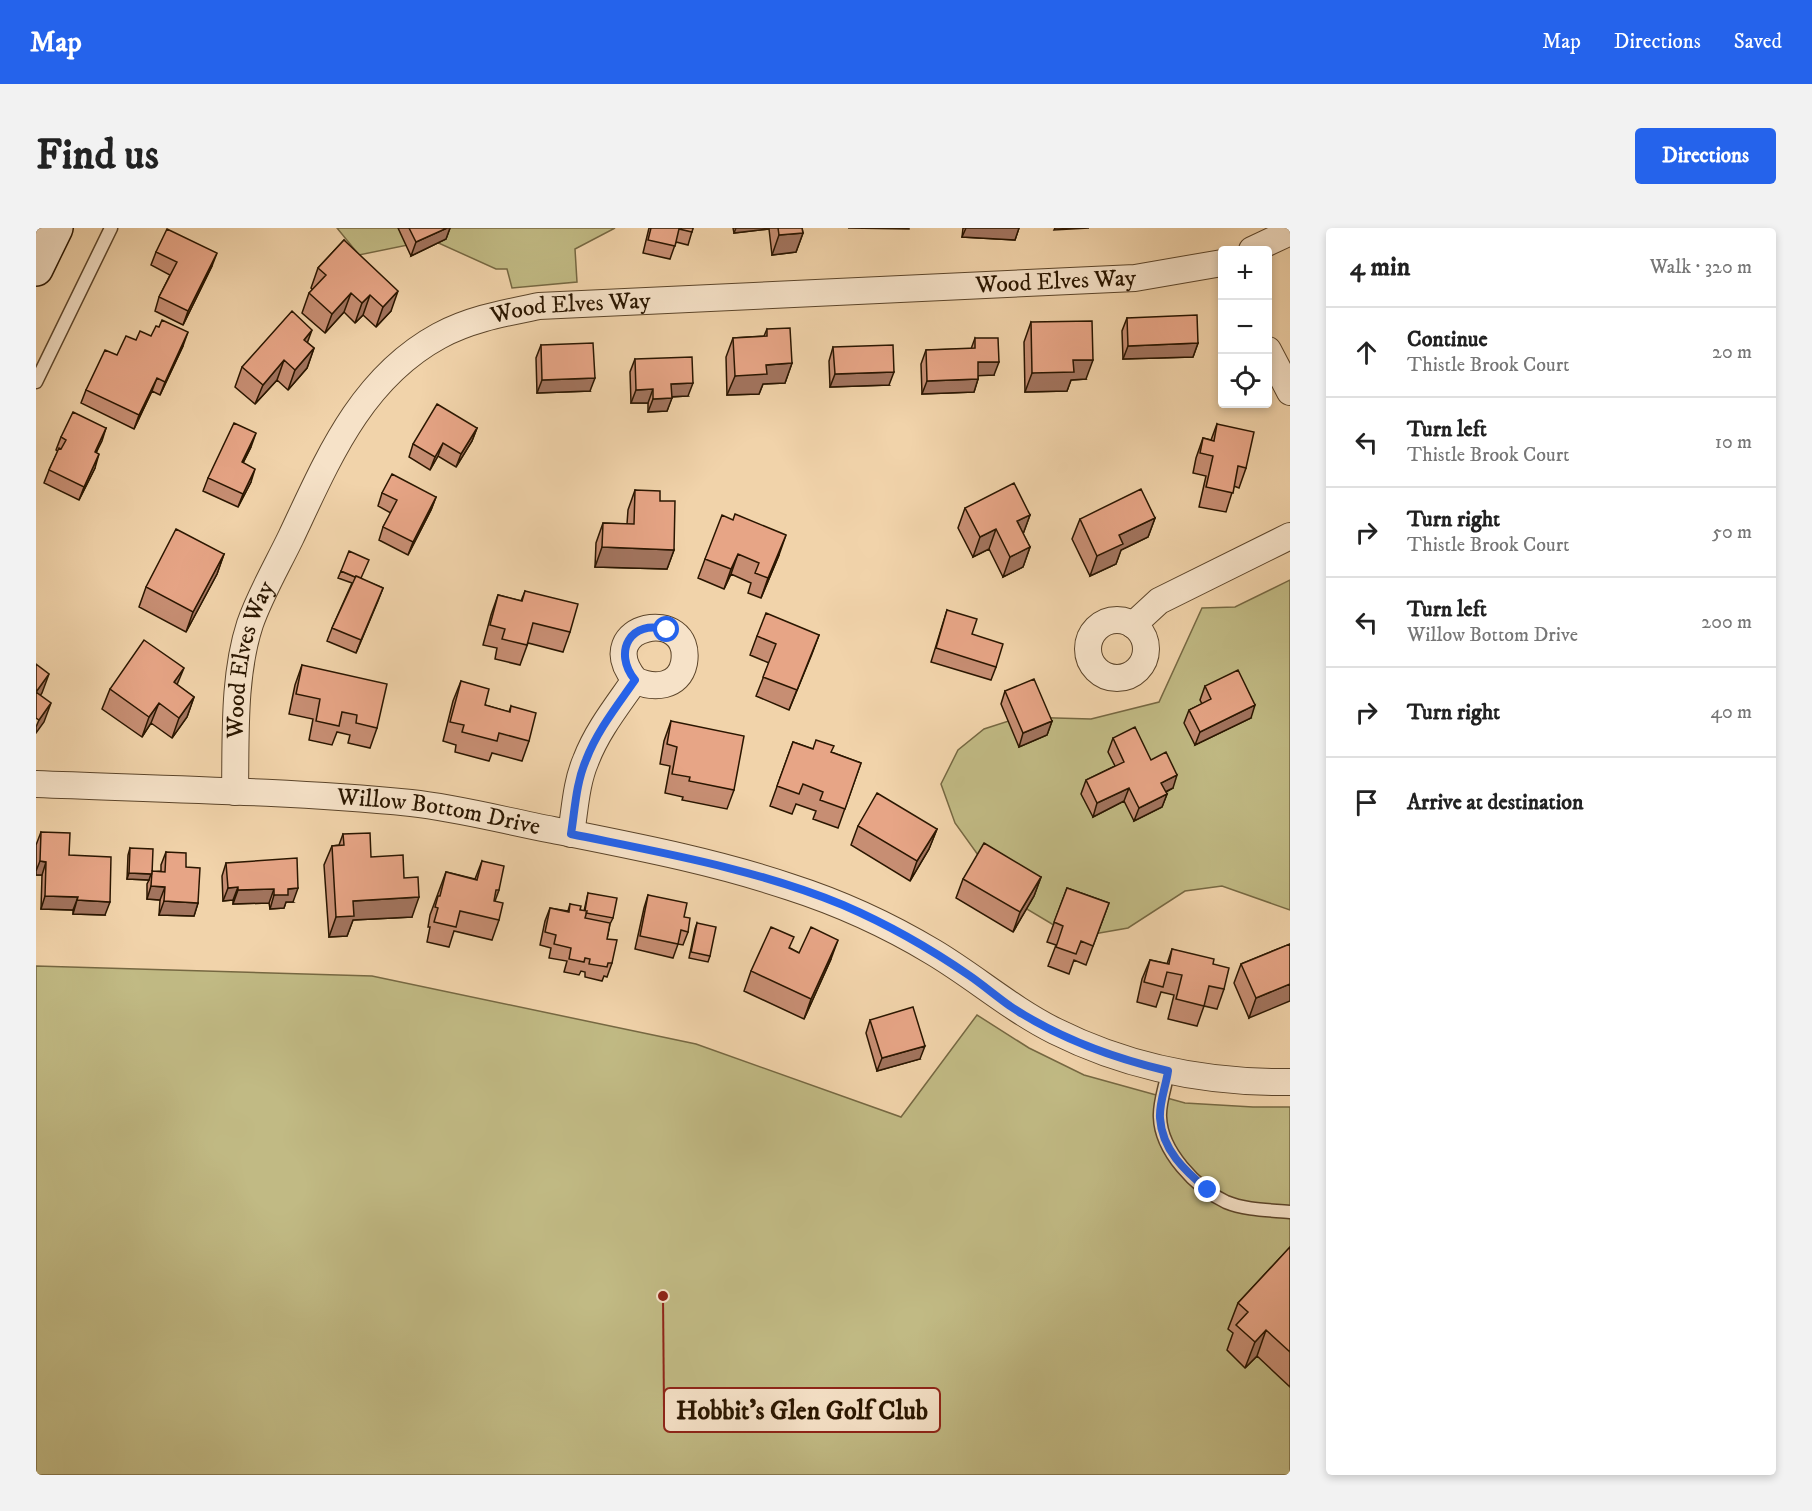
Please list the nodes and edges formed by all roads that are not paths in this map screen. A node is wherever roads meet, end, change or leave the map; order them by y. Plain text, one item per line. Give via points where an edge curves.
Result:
1 (57, 228) edge
2 (111, 228) edge
3 (1290, 232) edge
4 (1260, 246) edge
5 (1218, 265) edge
6 (36, 270) edge
7 (1270, 354) edge
8 (36, 382) edge
9 (1290, 392) edge
10 (1290, 536) edge
11 (1133, 625) dead end
12 (635, 680) dead end
13 (36, 784) edge
14 (235, 792) junction
15 (571, 834) junction
16 (1168, 1071) junction
17 (1290, 1082) edge
18 (1290, 1212) edge

1 - 6 main road
2 - 8 lane
3 - 4 street
5 - 14 street, Wood Elves Way via 1135,278 539,306 498,314 438,337 389,373 346,425 250,624 237,705
7 - 9 street
10 - 11 street via 1159,601
12 - 15 street via 596,737 585,761
13 - 14 street, Willow Bottom Drive
14 - 15 street, Willow Bottom Drive via 415,804
15 - 16 street, Willow Bottom Drive via 731,868 843,905 932,951 1053,1030 1126,1061
16 - 17 street, Willow Bottom Drive via 1243,1082
16 - 18 lane via 1160,1116 1169,1150 1180,1164 1225,1201 1242,1207

